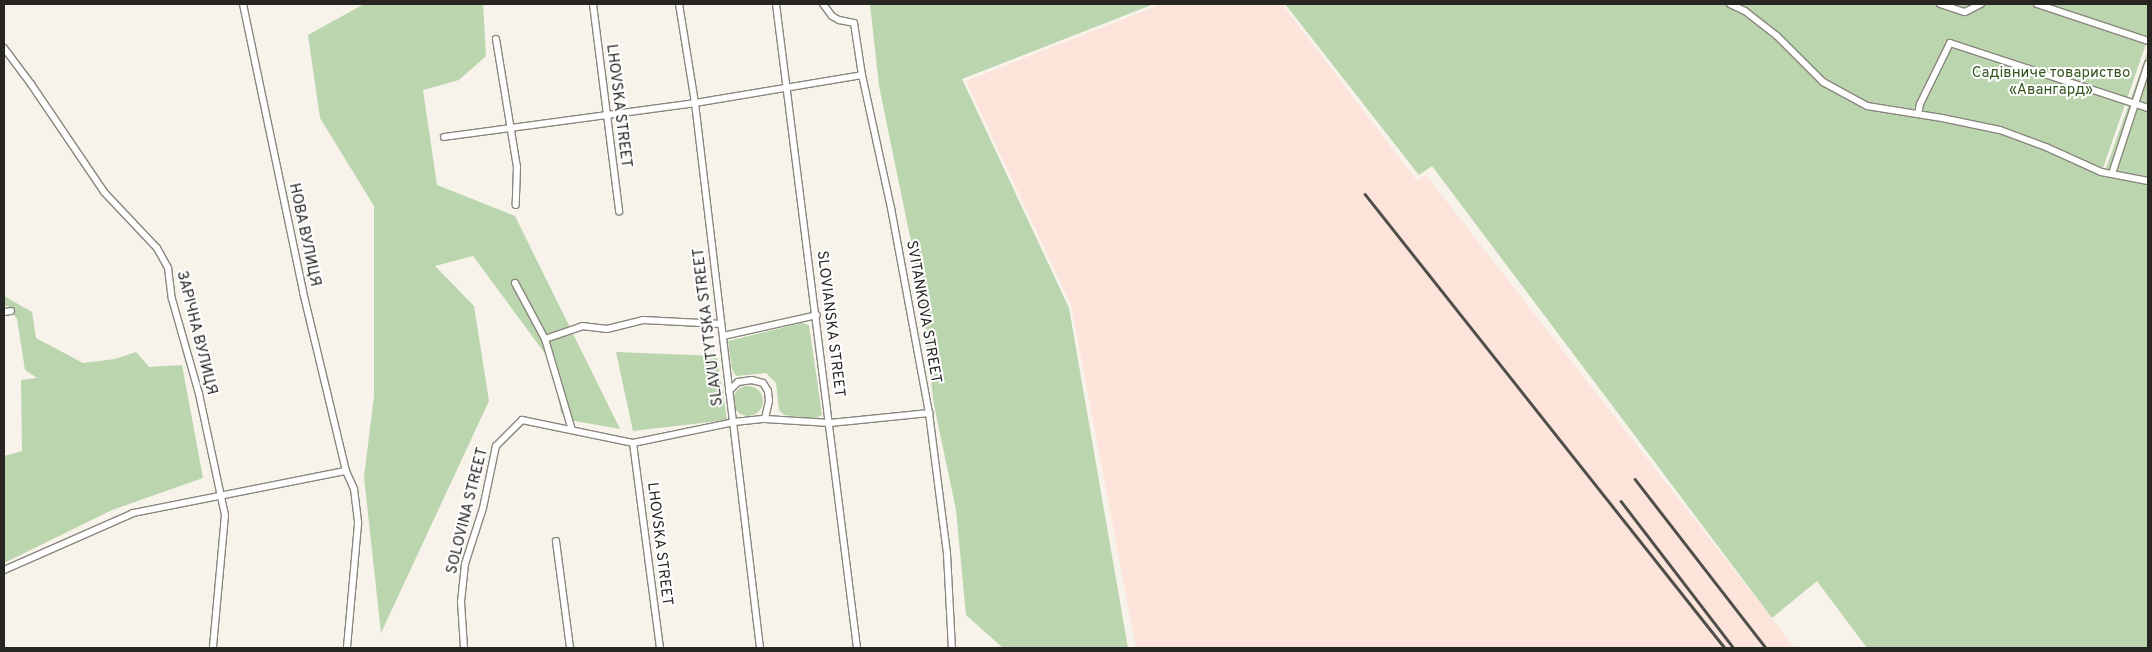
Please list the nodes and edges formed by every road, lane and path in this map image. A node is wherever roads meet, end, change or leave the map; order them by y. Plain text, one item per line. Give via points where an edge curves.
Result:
1 (243, 4) edge
2 (592, 4) edge
3 (679, 4) edge
4 (776, 4) edge
5 (823, 4) edge
6 (1940, 4) edge
7 (1980, 4) edge
8 (2037, 4) edge
9 (1734, 5) edge
10 (496, 39) dead end
11 (2148, 40) edge
12 (4, 48) edge
13 (2148, 64) edge
14 (862, 75) junction
15 (787, 88) junction
16 (695, 103) junction
17 (2136, 104) junction
18 (2148, 108) edge
19 (607, 114) junction
20 (1918, 114) junction
21 (511, 127) junction
22 (444, 137) dead end
23 (2112, 174) junction
24 (2148, 181) edge
25 (516, 206) dead end
26 (619, 211) dead end
27 (515, 282) dead end
28 (817, 315) junction
29 (722, 324) junction
30 (723, 336) junction
31 (545, 340) junction
32 (729, 391) junction
33 (929, 413) junction
34 (765, 420) junction
35 (734, 422) junction
36 (830, 423) junction
37 (572, 430) junction
38 (633, 443) junction
39 (346, 471) junction
40 (222, 496) junction
41 (556, 541) dead end
42 (4, 570) edge
43 (213, 648) edge
44 (347, 648) edge
45 (464, 648) edge
46 (570, 648) edge
47 (660, 648) edge
48 (760, 648) edge
49 (857, 648) edge
50 (952, 648) edge

1 - 39 street, НОВА ВУЛИЦЯ
2 - 19 street, LHOVSKA STREET
3 - 16 street, SLAVUTYTSKA STREET
4 - 15 street, SLOVIANSKA STREET
5 - 14 street, SVITANKOVA STREET via 832,16 854,23
6 - 7 street via 1965,12
8 - 11 street
9 - 20 street via 1777,36 1823,82 1866,106
10 - 21 street
12 - 40 street, ЗАРІЧНА ВУЛИЦЯ via 104,192 157,248 168,268 172,299 199,394
13 - 17 street
14 - 15 street
14 - 33 street, SVITANKOVA STREET via 898,243
15 - 16 street
15 - 28 street, SLOVIANSKA STREET
16 - 19 street
16 - 29 street, SLAVUTYTSKA STREET
17 - 18 street
17 - 20 street via 1950,43
17 - 23 street
19 - 21 street
19 - 26 street, LHOVSKA STREET
20 - 23 street via 2000,130
21 - 22 street
21 - 25 street via 517,167
23 - 24 street
27 - 31 street
28 - 30 street
28 - 36 street, SLOVIANSKA STREET
29 - 30 street, SLAVUTYTSKA STREET
29 - 31 street via 643,320 607,329 582,326
30 - 32 street, SLAVUTYTSKA STREET
31 - 37 street
32 - 34 street via 738,382 763,382 770,401
32 - 35 street, SLAVUTYTSKA STREET
33 - 36 street
33 - 50 street, SVITANKOVA STREET via 947,554
34 - 35 street
34 - 36 street
35 - 38 street
35 - 48 street, SLAVUTYTSKA STREET
36 - 49 street, SLOVIANSKA STREET
37 - 38 street
37 - 45 street, SOLOVINA STREET via 522,420 496,446 483,508 465,564 461,602
38 - 47 street, LHOVSKA STREET
39 - 40 street
39 - 44 street, НОВА ВУЛИЦЯ via 354,489 358,524
40 - 42 street via 133,513
40 - 43 street, ЗАРІЧНА ВУЛИЦЯ via 225,516
41 - 46 street

